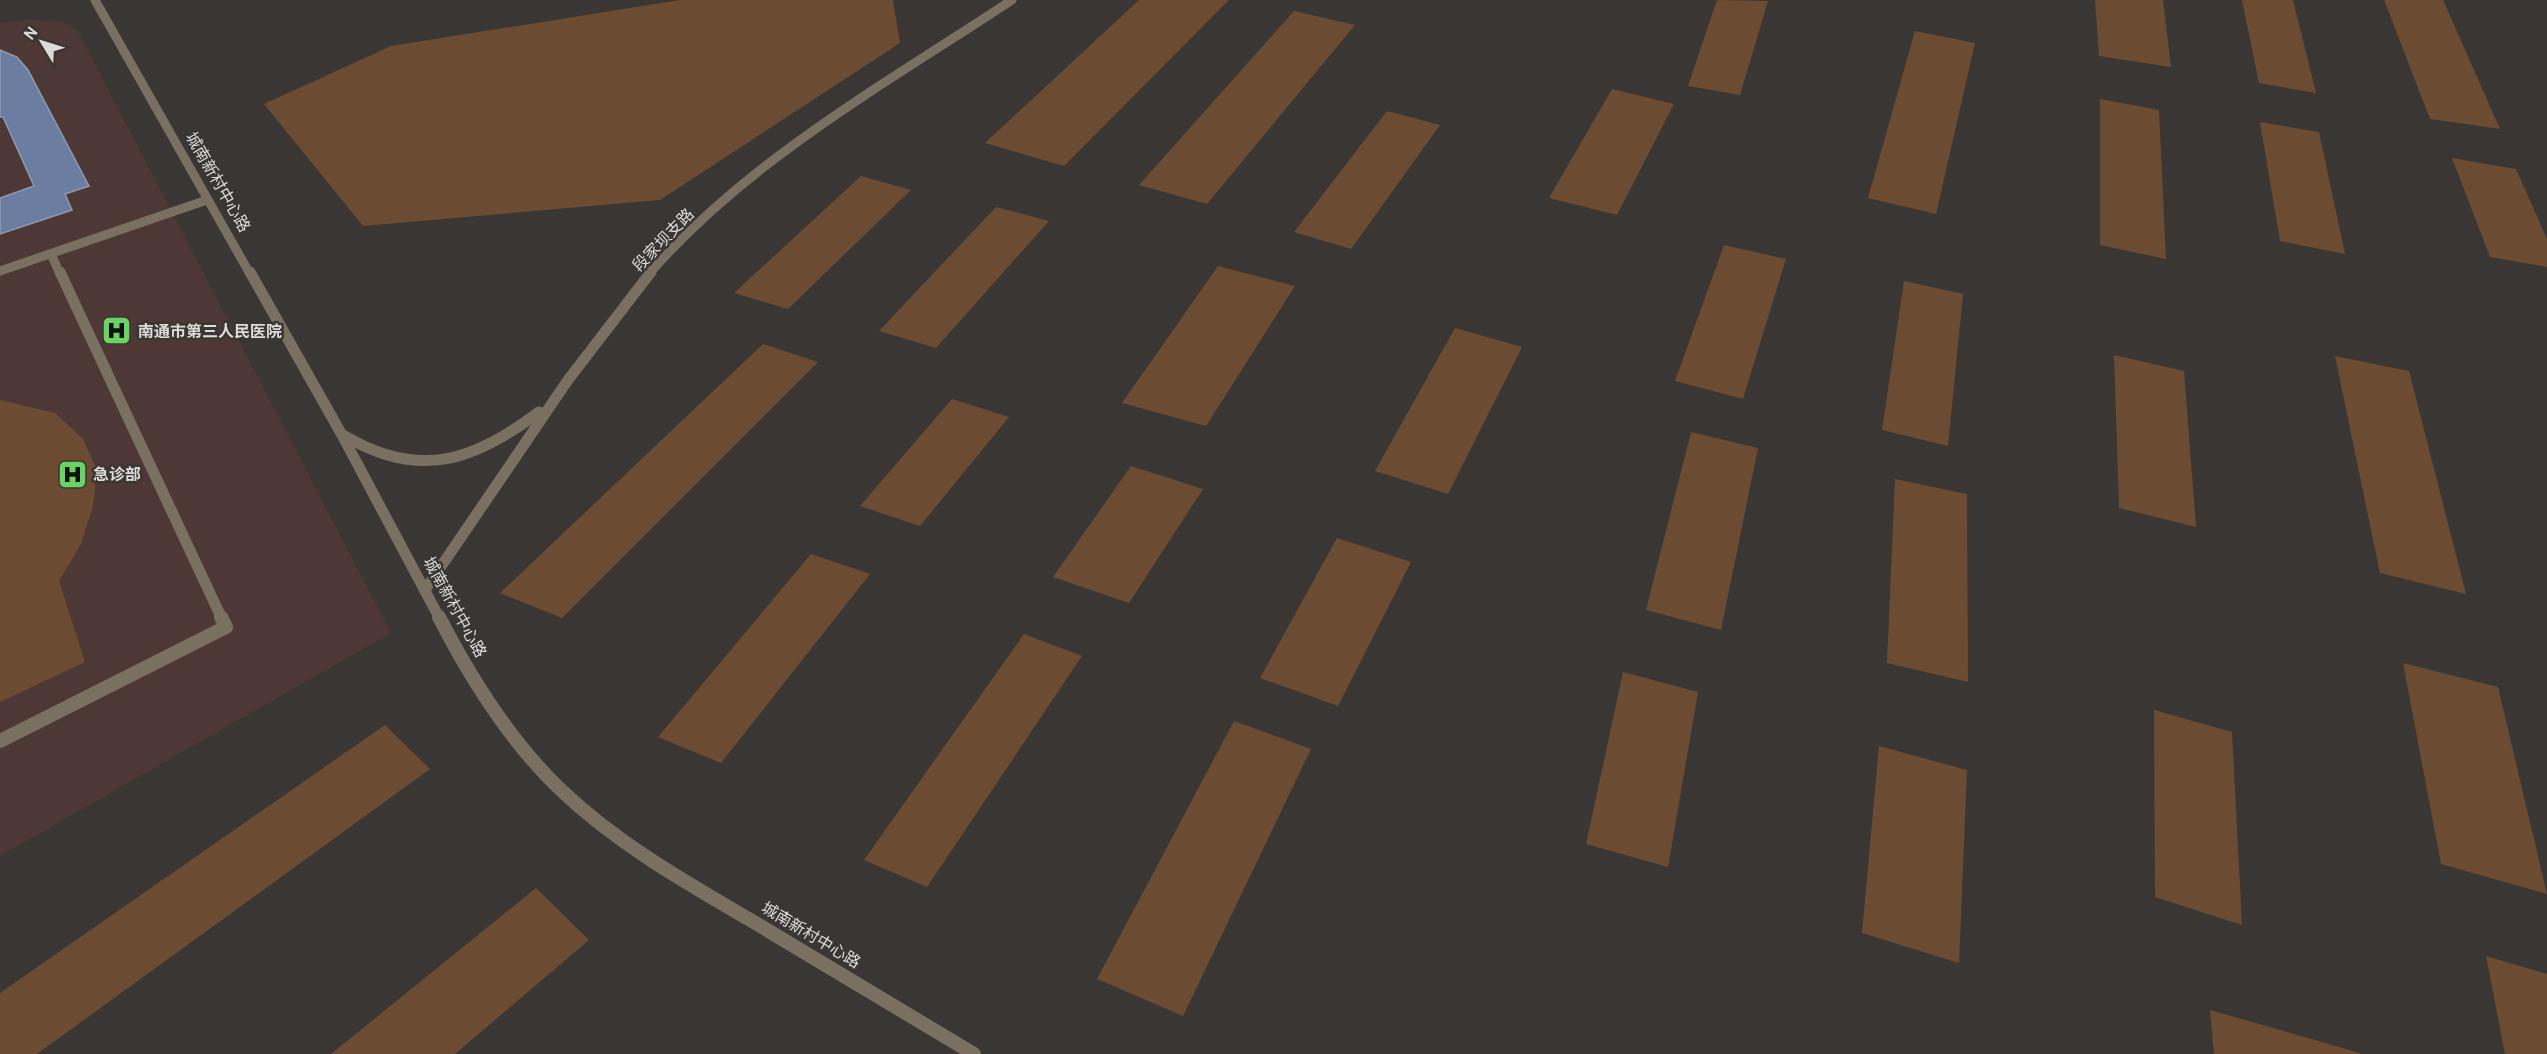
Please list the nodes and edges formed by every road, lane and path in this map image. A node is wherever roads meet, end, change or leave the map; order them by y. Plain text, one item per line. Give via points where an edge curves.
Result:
1 (95, 0) edge
2 (1012, 0) edge
3 (207, 200) junction
4 (51, 254) junction
5 (0, 271) edge
6 (550, 404) junction
7 (342, 435) junction
8 (425, 590) junction
9 (0, 741) edge
10 (974, 1054) edge

1 - 3 street, 城南新村中心路
2 - 6 street, 段家坝支路 via 846,110 739,187 681,240 628,298
3 - 4 street
3 - 7 street, 城南新村中心路
4 - 5 street
4 - 9 street via 226,627
6 - 7 street via 491,445 439,460 408,462 376,455
6 - 8 street, 段家坝支路
7 - 8 street, 城南新村中心路
8 - 10 street, 城南新村中心路 via 460,657 514,736 560,789 609,833

